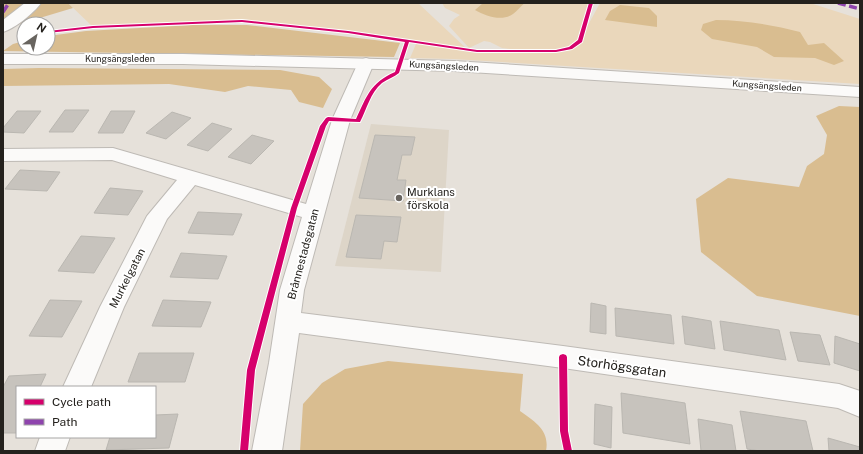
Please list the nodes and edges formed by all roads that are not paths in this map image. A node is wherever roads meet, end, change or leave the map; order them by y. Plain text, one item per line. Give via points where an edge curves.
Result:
1 (34, 3) edge
2 (3, 27) edge
3 (3, 59) edge
4 (366, 63) junction
5 (860, 92) edge
6 (3, 155) edge
7 (190, 177) junction
8 (313, 214) junction
9 (288, 321) junction
10 (76, 386) edge
11 (860, 404) edge
12 (55, 438) edge
13 (50, 451) edge
14 (266, 451) edge

1 - 2 street
3 - 4 street, Kungsängsleden
4 - 5 street, Kungsängsleden via 470,67
4 - 8 street, Brånnestadsgatan via 341,120
6 - 7 street via 113,154
7 - 8 street
7 - 10 street, Murkelgatan via 158,216 112,307
8 - 9 street, Brånnestadsgatan via 292,290
9 - 11 street, Storhögsgatan via 839,396
9 - 14 street, Brånnestadsgatan
12 - 13 street

